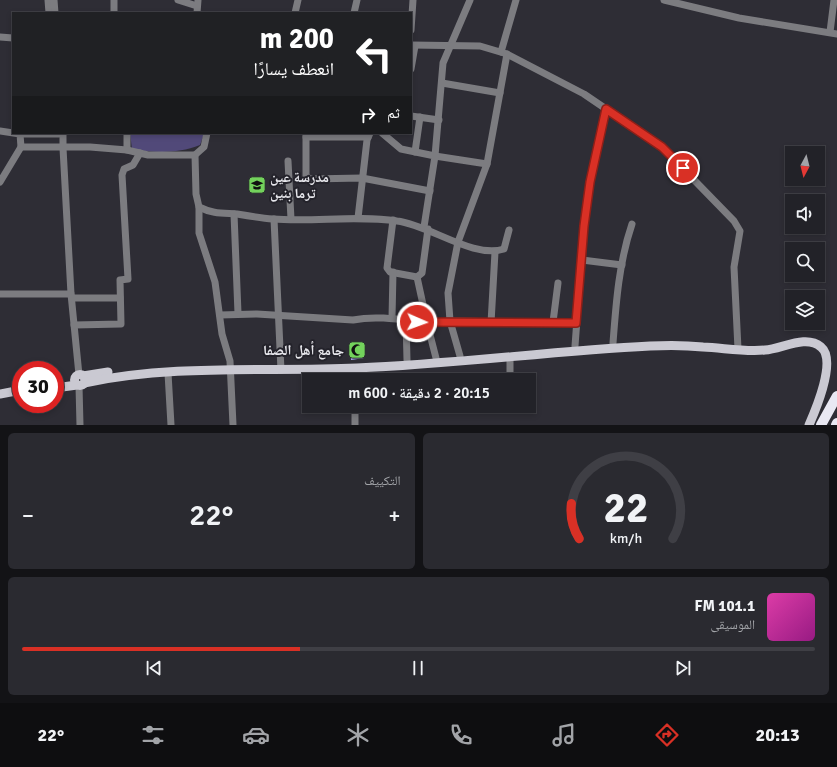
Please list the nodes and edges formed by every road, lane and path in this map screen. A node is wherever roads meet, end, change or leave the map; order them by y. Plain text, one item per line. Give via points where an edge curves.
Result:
1 (48, 0) edge
2 (54, 0) edge
3 (114, 0) edge
4 (178, 0) edge
5 (298, 0) edge
6 (358, 0) edge
7 (413, 0) edge
8 (470, 0) edge
9 (516, 0) edge
10 (664, 0) edge
11 (834, 0) edge
12 (198, 6) edge
13 (50, 12) edge
14 (55, 12) edge
15 (114, 12) edge
16 (295, 12) edge
17 (354, 12) edge
18 (412, 15) edge
19 (834, 33) edge
20 (0, 37) edge
21 (12, 38) edge
22 (413, 45) edge
23 (450, 46) junction
24 (504, 53) junction
25 (412, 57) edge
26 (442, 83) junction
27 (500, 93) junction
28 (606, 109) junction
29 (412, 116) edge
30 (420, 117) junction
31 (439, 120) junction
32 (0, 131) edge
33 (12, 133) edge
34 (20, 134) edge
35 (60, 134) edge
36 (127, 134) edge
37 (208, 134) edge
38 (383, 134) edge
39 (306, 135) edge
40 (369, 135) edge
41 (21, 147) junction
42 (63, 148) junction
43 (127, 150) junction
44 (415, 152) junction
45 (140, 153) junction
46 (195, 155) junction
47 (435, 156) junction
48 (288, 161) dead end
49 (487, 164) junction
50 (362, 178) junction
51 (0, 182) edge
52 (430, 191) junction
53 (199, 207) junction
54 (234, 214) junction
55 (358, 218) junction
56 (274, 219) junction
57 (291, 219) junction
58 (393, 220) junction
59 (632, 224) dead end
60 (426, 228) junction
61 (509, 230) dead end
62 (458, 242) junction
63 (495, 252) junction
64 (582, 260) junction
65 (622, 265) junction
66 (393, 272) junction
67 (417, 277) junction
68 (558, 283) dead end
69 (0, 294) edge
70 (71, 296) junction
71 (120, 298) junction
72 (238, 313) junction
73 (220, 315) junction
74 (279, 316) junction
75 (392, 318) junction
76 (406, 320) junction
77 (450, 321) junction
78 (553, 322) junction
79 (427, 323) junction
80 (491, 323) junction
81 (576, 323) junction
82 (74, 325) junction
83 (613, 343) junction
84 (575, 346) junction
85 (738, 347) junction
86 (460, 356) junction
87 (510, 357) junction
88 (436, 358) junction
89 (408, 360) junction
90 (230, 368) junction
91 (281, 368) junction
92 (355, 368) junction
93 (168, 373) junction
94 (355, 373) edge
95 (510, 373) edge
96 (114, 374) junction
97 (79, 380) junction
98 (64, 382) edge
99 (64, 385) edge
100 (12, 392) edge
101 (0, 394) edge
102 (12, 396) edge
103 (837, 396) edge
104 (0, 398) edge
105 (355, 413) edge
106 (80, 425) edge
107 (171, 425) edge
108 (232, 425) edge
109 (355, 425) edge
110 (809, 425) edge
111 (821, 425) edge

1 - 13 street
2 - 14 street
3 - 15 street
4 - 12 street
5 - 16 street
6 - 17 street
7 - 18 street
8 - 23 street
9 - 24 street
10 - 19 street via 739,18
11 - 19 street
20 - 21 street
22 - 23 street
22 - 25 street
23 - 24 street via 480,46
23 - 26 street via 443,63
24 - 27 street
24 - 28 street via 584,94
26 - 27 street
26 - 31 street
27 - 49 street
28 - 64 street via 590,182
28 - 85 street via 662,147 740,230 734,266
29 - 30 street
30 - 31 street
30 - 44 street
31 - 47 street
32 - 33 street
34 - 41 street
35 - 42 street
36 - 43 street
37 - 46 street via 204,147
38 - 44 street via 401,149
39 - 40 street
39 - 50 street via 306,176 310,179
40 - 50 street
41 - 42 street
41 - 51 street
42 - 43 street
42 - 70 street
43 - 45 street
44 - 47 street
45 - 46 street
45 - 71 street via 133,165 124,169 122,175 128,279 120,280
46 - 53 street
47 - 49 street
47 - 52 street
48 - 57 street
49 - 62 street
50 - 52 street
50 - 55 street
52 - 60 street
53 - 54 street via 210,212
53 - 73 street via 199,233 215,282
54 - 56 street
54 - 72 street
55 - 57 street
55 - 58 street
56 - 57 street
56 - 74 street
58 - 60 street
58 - 66 street via 387,268
59 - 65 street
60 - 62 street
60 - 67 street via 422,273
61 - 63 street via 504,249
62 - 63 street
62 - 77 street via 448,293
63 - 80 street
64 - 65 street
64 - 81 street
65 - 83 street
66 - 67 street
66 - 75 street
67 - 79 street
68 - 78 street
69 - 70 street
70 - 71 street
70 - 82 street
71 - 82 street via 121,324
72 - 73 street
72 - 74 street
73 - 90 street
74 - 75 street via 353,320 365,317
74 - 91 street
75 - 76 street
76 - 79 street
76 - 89 street
77 - 79 street
77 - 80 street
77 - 86 street
78 - 80 street
78 - 81 street
79 - 88 street
81 - 84 street
82 - 97 street
83 - 84 main road
83 - 85 main road via 661,341
84 - 86 main road
85 - 87 main road via 656,346
85 - 110 main road via 771,350 804,342 823,348 827,357 826,374 818,405
86 - 88 main road
87 - 92 main road
87 - 95 street
88 - 89 main road
89 - 91 main road
90 - 91 main road
90 - 93 main road
90 - 96 main road
90 - 108 street
91 - 92 main road
92 - 94 street
93 - 96 main road
93 - 107 street
96 - 97 main road
97 - 98 main road
97 - 99 main road
97 - 106 street
100 - 101 main road
102 - 104 main road
103 - 111 highway
105 - 109 street

